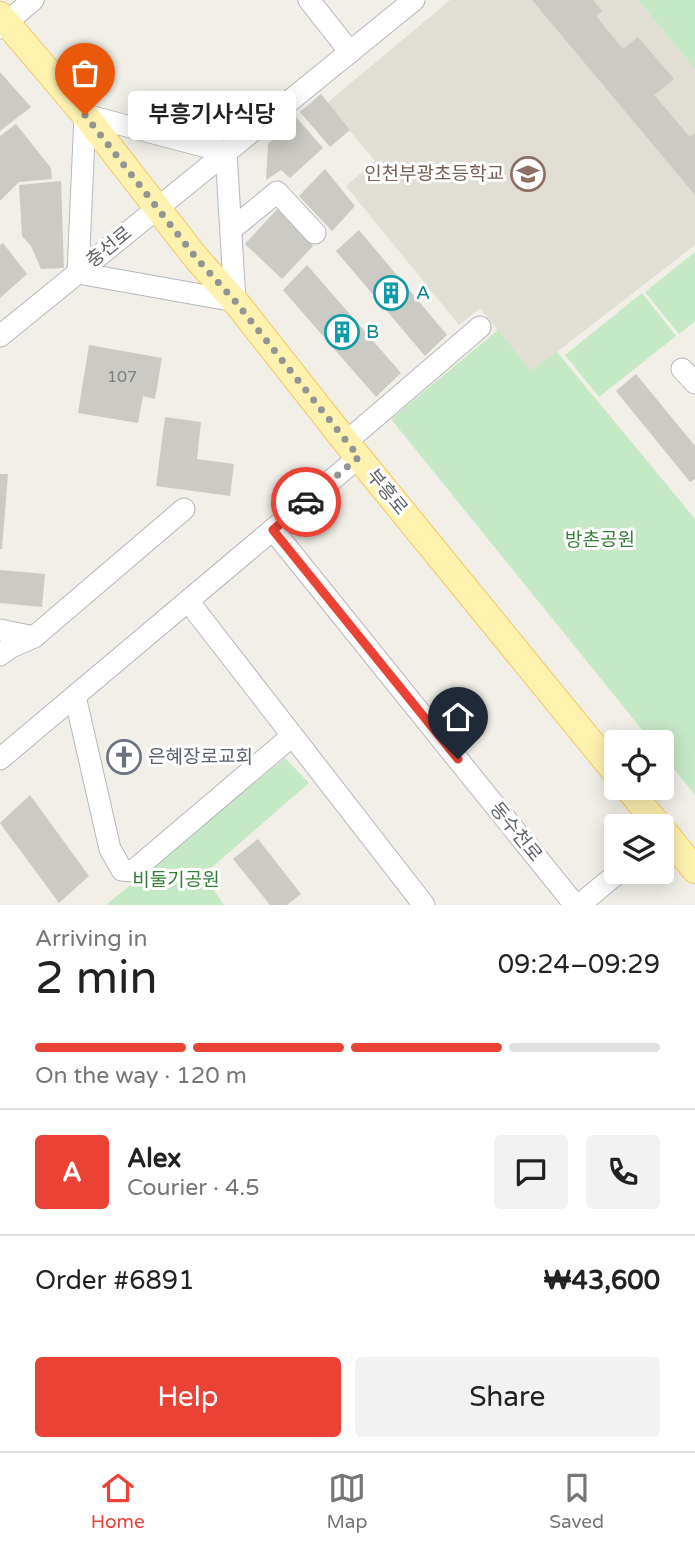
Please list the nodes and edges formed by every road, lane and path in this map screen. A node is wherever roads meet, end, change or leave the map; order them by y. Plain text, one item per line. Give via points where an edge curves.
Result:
1 (33, 0) edge
2 (309, 0) edge
3 (414, 0) edge
4 (2, 22) edge
5 (349, 52) junction
6 (85, 115) junction
7 (226, 152) junction
8 (157, 208) junction
9 (232, 229) junction
10 (315, 233) dead end
11 (78, 272) junction
12 (235, 301) junction
13 (480, 327) dead end
14 (0, 337) edge
15 (353, 449) junction
16 (184, 509) dead end
17 (273, 530) junction
18 (188, 601) junction
19 (0, 631) edge
20 (34, 637) junction
21 (0, 655) edge
22 (75, 696) junction
23 (292, 736) junction
24 (604, 758) edge
25 (0, 759) edge
26 (637, 800) edge
27 (649, 814) edge
28 (674, 845) edge
29 (695, 870) edge
30 (604, 884) edge
31 (424, 905) edge
32 (577, 905) edge

1 - 4 street
2 - 5 street
3 - 5 street, 충선로
4 - 6 main road, 부흥로
5 - 7 street, 충선로
6 - 7 street
6 - 8 main road, 부흥로
6 - 11 street
7 - 8 street, 충선로
7 - 9 street
8 - 11 street, 충선로
8 - 12 main road, 부흥로
9 - 10 street via 277,192
9 - 12 street
11 - 12 street
11 - 14 street, 충선로
12 - 15 main road, 부흥로
13 - 15 street
15 - 17 street
15 - 24 main road, 부흥로
16 - 20 street
17 - 18 street
17 - 32 street, 동수천로
18 - 22 street
18 - 23 street
19 - 20 street
20 - 21 street
22 - 23 street via 110,849 122,870 132,871
22 - 25 street
23 - 31 street
26 - 27 main road
28 - 29 main road
30 - 32 street

